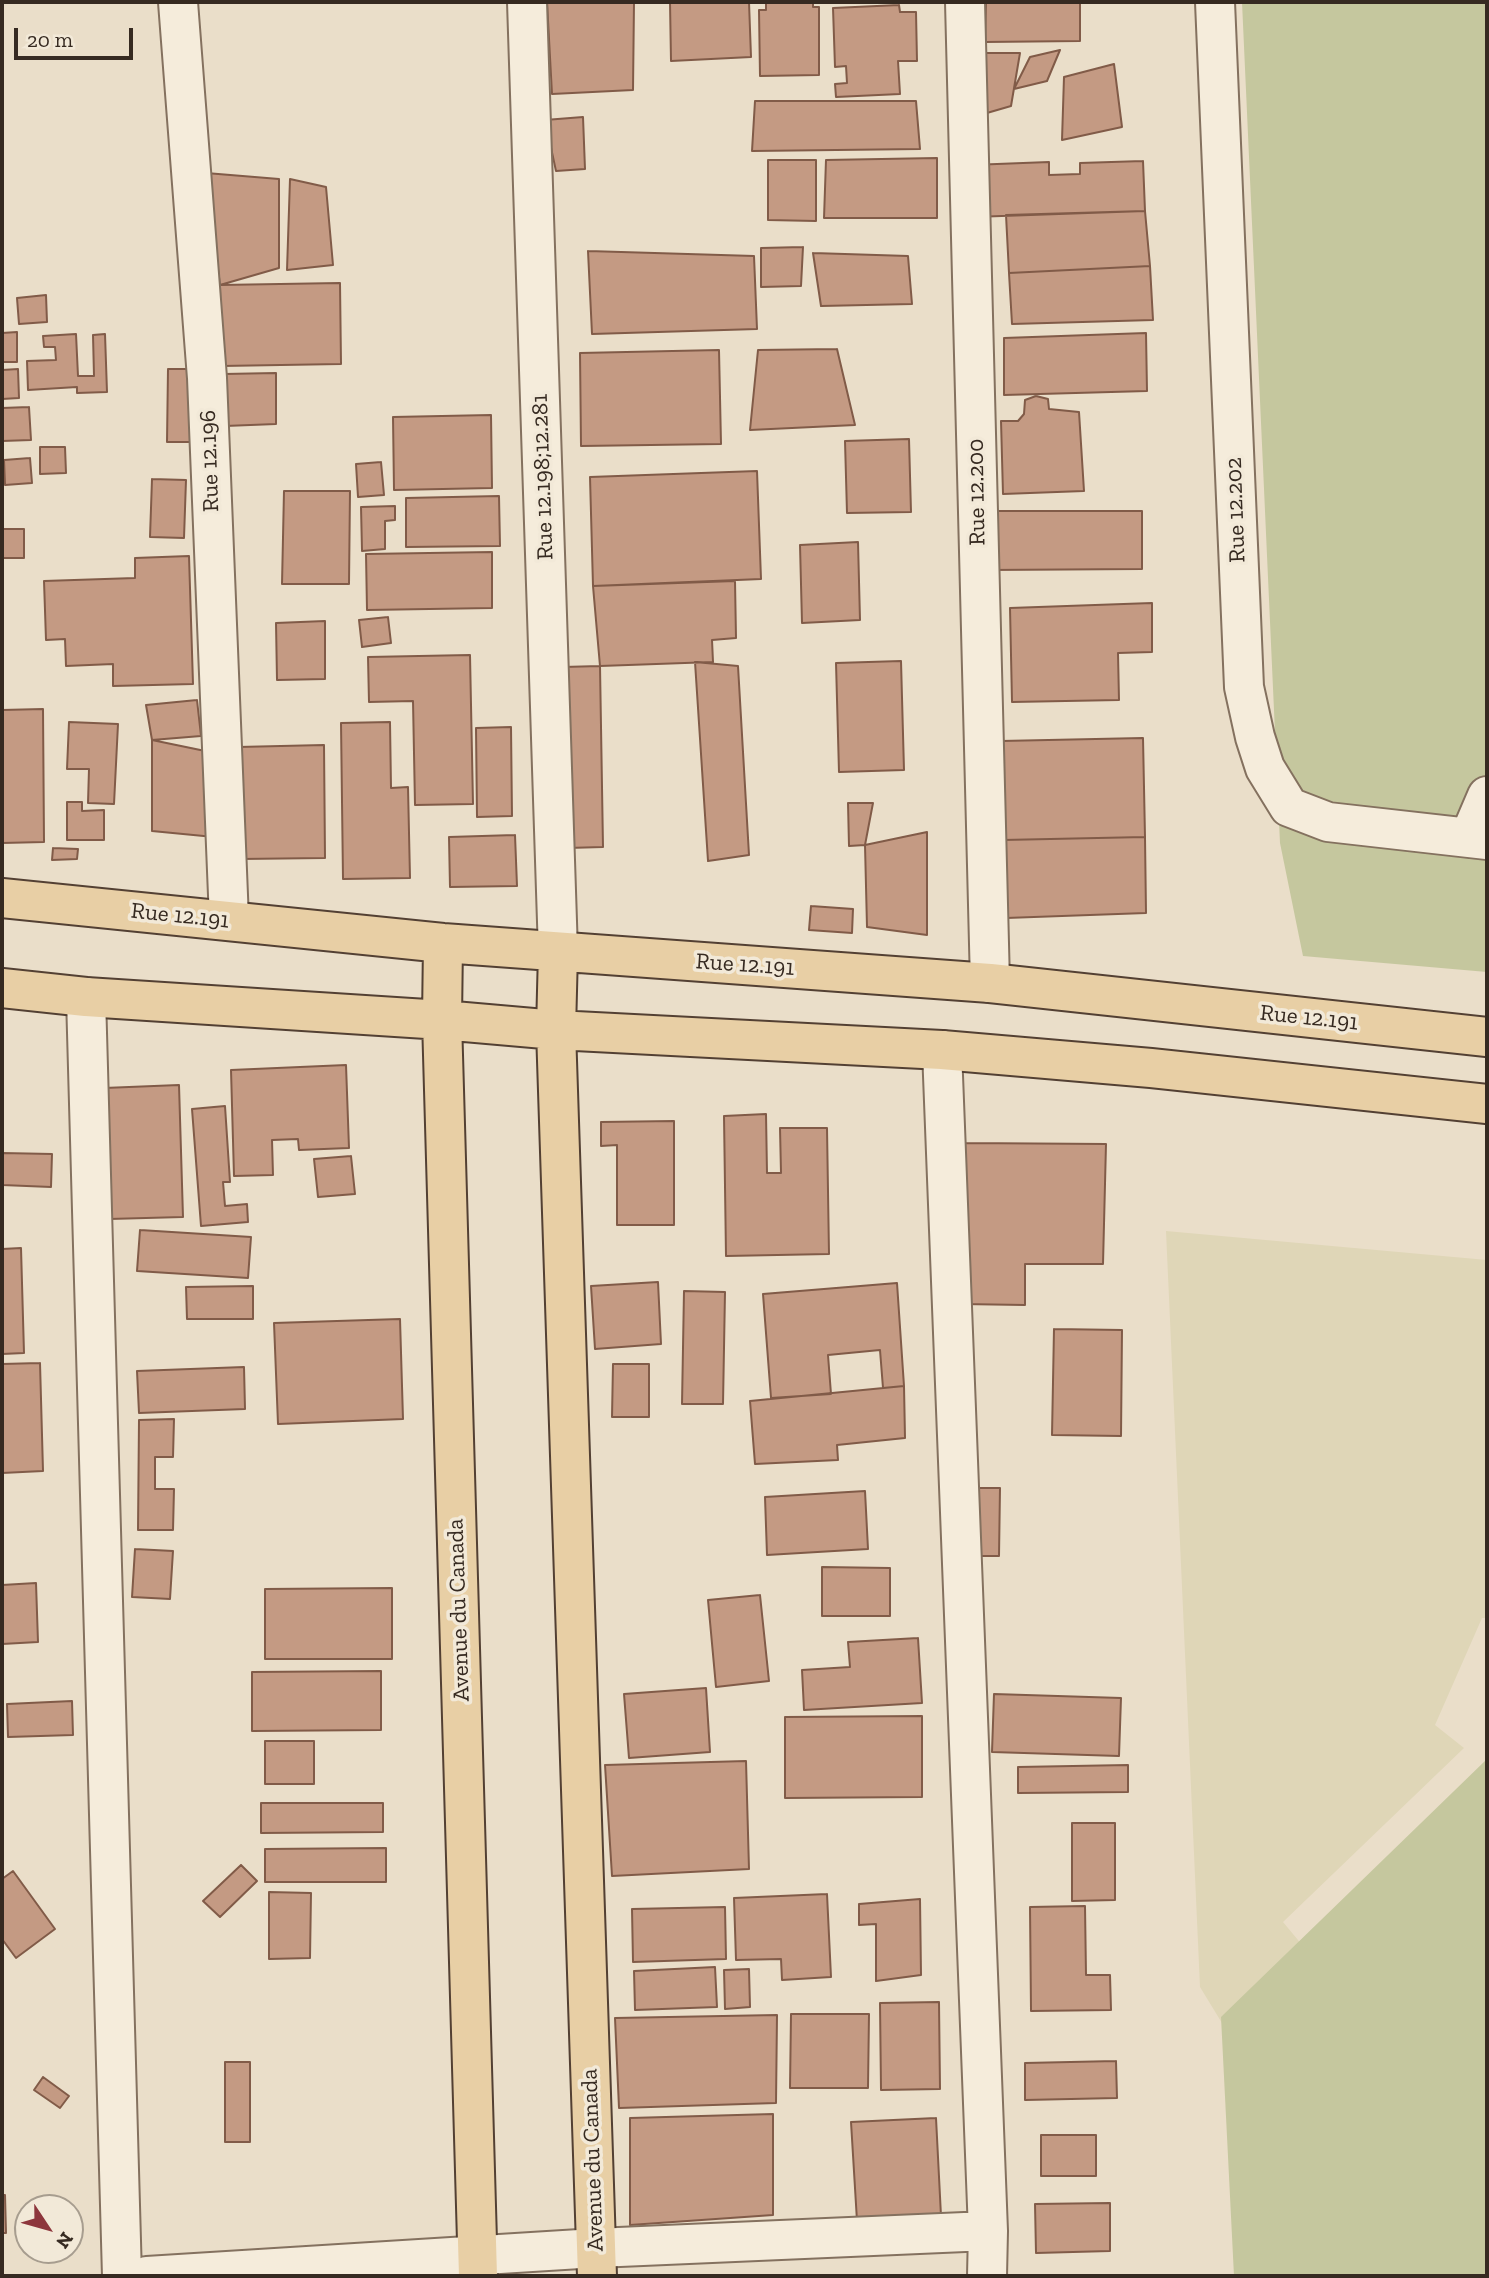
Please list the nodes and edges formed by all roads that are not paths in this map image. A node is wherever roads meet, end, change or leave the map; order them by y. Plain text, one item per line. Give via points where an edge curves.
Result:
1 (178, 2) edge
2 (527, 2) edge
3 (965, 2) edge
4 (1215, 2) edge
5 (1487, 796) edge
6 (1478, 839) edge
7 (2, 898) edge
8 (229, 920) junction
9 (443, 943) junction
10 (558, 952) junction
11 (990, 983) junction
12 (2, 988) edge
13 (86, 997) junction
14 (442, 1020) junction
15 (555, 1030) junction
16 (1487, 1037) edge
17 (942, 1051) junction
18 (1487, 1104) edge
19 (988, 2231) junction
20 (597, 2262) edge
21 (477, 2266) edge
22 (122, 2276) edge
23 (147, 2276) edge
24 (987, 2276) edge

1 - 8 street, Rue 12.196 via 207,377
2 - 10 street, Rue 12.198;12.281
3 - 11 street, Rue 12.200
4 - 6 street, Rue 12.202 via 1244,687 1255,737 1265,768 1289,807 1328,822
5 - 6 street
7 - 8 main road, Rue 12.191
8 - 9 main road, Rue 12.191
9 - 10 main road, Rue 12.191
9 - 14 main road, Avenue du Canada
10 - 11 main road, Rue 12.191
10 - 15 main road, Avenue du Canada
11 - 16 main road, Rue 12.191
12 - 13 main road
13 - 14 main road
13 - 22 street
14 - 15 main road
14 - 21 main road, Avenue du Canada
15 - 17 main road
15 - 20 main road, Avenue du Canada
17 - 18 main road
17 - 19 street
19 - 20 street
19 - 24 street
20 - 21 street
21 - 23 street

